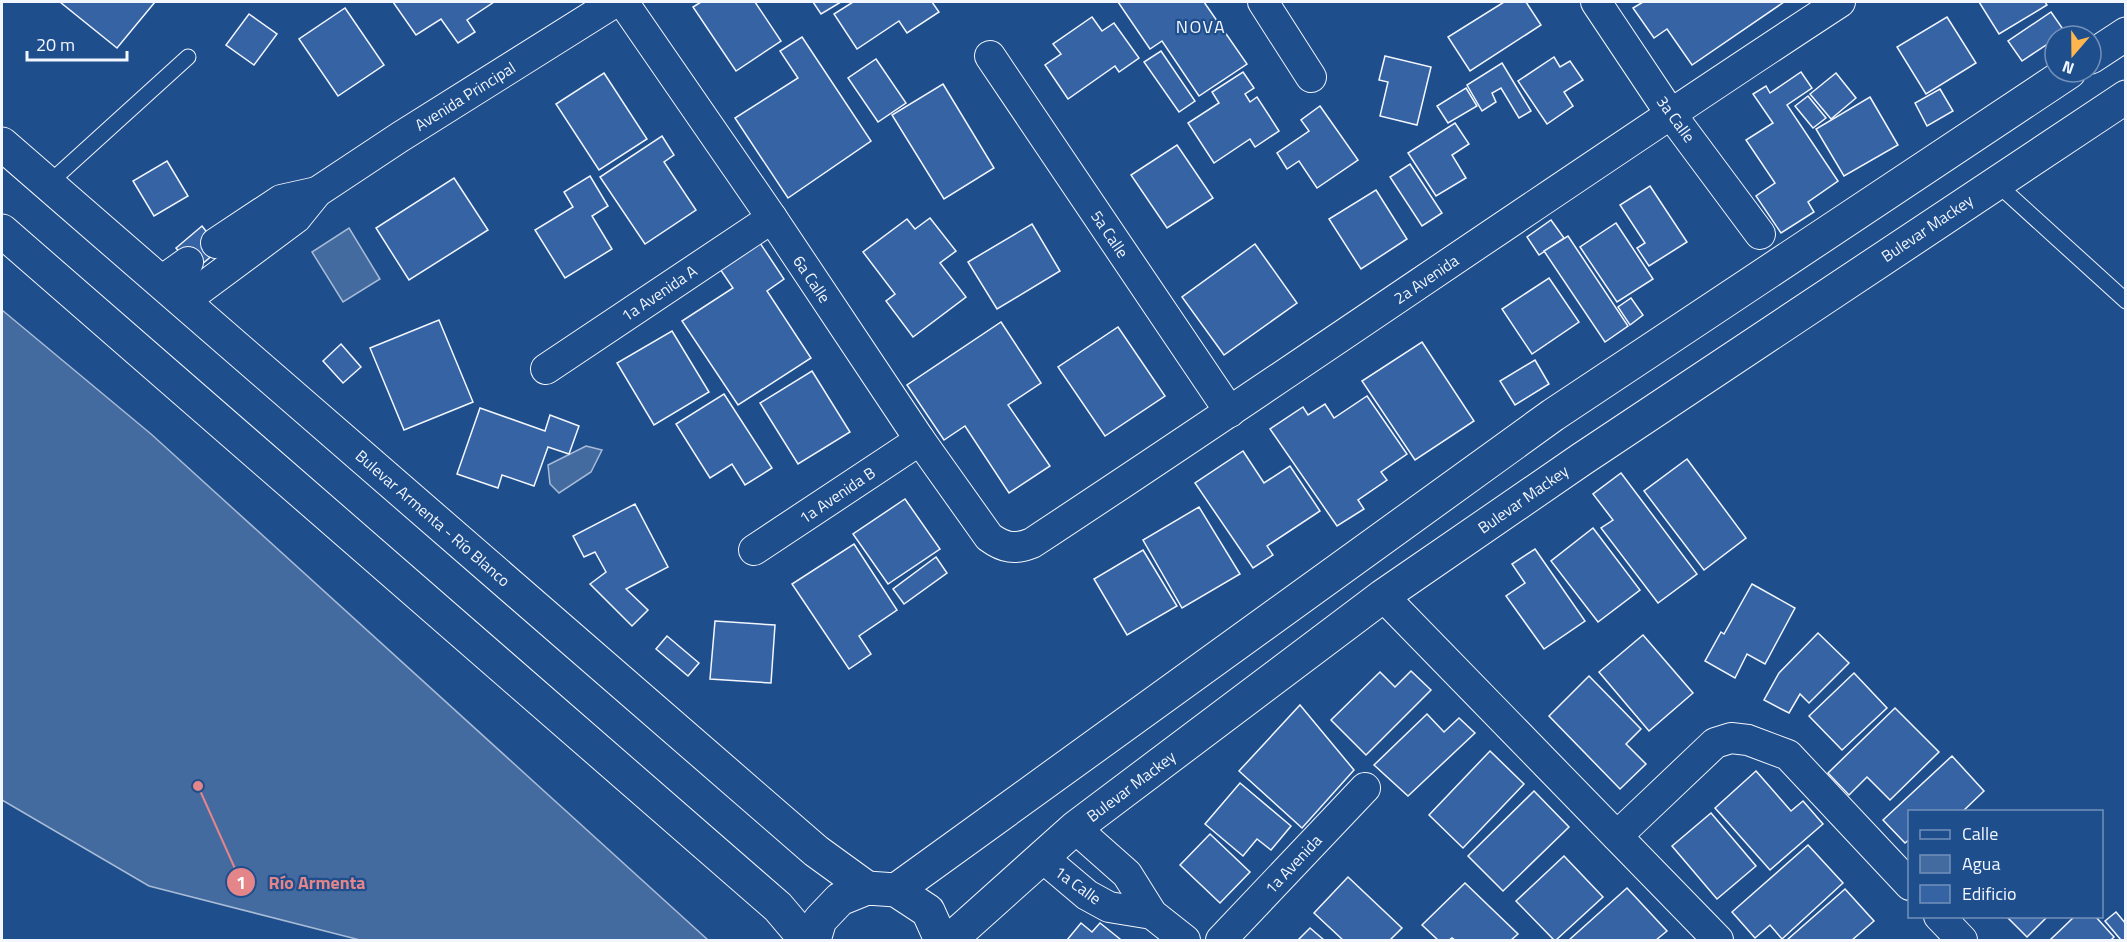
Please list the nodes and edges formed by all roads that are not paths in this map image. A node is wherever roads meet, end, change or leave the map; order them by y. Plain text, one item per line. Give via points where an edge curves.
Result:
1 (615, 2) edge
2 (623, 2) edge
3 (1263, 2) edge
4 (1596, 2) edge
5 (1840, 2) edge
6 (2126, 34) edge
7 (2103, 49) edge
8 (990, 56) dead end
9 (188, 57) dead end
10 (1311, 77) dead end
11 (2051, 84) edge
12 (2126, 97) edge
13 (1670, 113) junction
14 (2, 144) edge
15 (1995, 182) junction
16 (48, 184) junction
17 (317, 192) junction
18 (772, 218) junction
19 (2, 231) edge
20 (1761, 234) dead end
21 (216, 243) dead end
22 (188, 262) dead end
23 (172, 292) junction
24 (2126, 301) edge
25 (546, 369) dead end
26 (1230, 412) junction
27 (920, 440) junction
28 (1009, 548) joint
29 (754, 550) dead end
30 (1383, 596) junction
31 (524, 598) junction
32 (563, 610) dead end
33 (1365, 788) dead end
34 (1076, 828) junction
35 (1617, 836) junction
36 (1042, 857) junction
37 (1908, 883) edge
38 (882, 889) junction
39 (1152, 914) junction
40 (1942, 918) edge
41 (806, 940) edge
42 (814, 940) edge
43 (941, 940) edge
44 (950, 940) edge
45 (1185, 940) edge
46 (1221, 940) edge
47 (1718, 940) edge
48 (1962, 940) edge

1 - 17 street, Avenida Principal
2 - 18 street, 6a Calle
3 - 10 street
4 - 13 street, 3a Calle
5 - 13 street, 2a Avenida
6 - 7 main road
8 - 26 street, 5a Calle
9 - 16 lane
11 - 38 main road via 1553,415
12 - 15 main road, Bulevar Mackey
13 - 20 street, 3a Calle
13 - 26 street, 2a Avenida
14 - 16 main road, Bulevar Armenta - Río Blanco
15 - 24 lane
15 - 30 main road, Bulevar Mackey
16 - 23 main road, Bulevar Armenta - Río Blanco
17 - 21 street, Avenida Principal via 281,200
17 - 23 street, Avenida Principal via 297,218
18 - 25 street, 1a Avenida A
18 - 27 street, 6a Calle
19 - 41 main road via 769,899
22 - 23 street
23 - 31 main road, Bulevar Armenta - Río Blanco
26 - 28 street, 2a Avenida via 1032,543
27 - 28 street, 6a Calle via 989,537
27 - 29 street, 1a Avenida B
30 - 34 main road, Bulevar Mackey
30 - 35 street
31 - 32 lane
31 - 38 main road, Bulevar Armenta - Río Blanco via 674,718 816,851
33 - 46 street, 1a Avenida
34 - 36 main road, Bulevar Mackey
34 - 39 street, 1a Calle via 1127,874
35 - 37 street via 1715,743 1731,738 1788,755
35 - 47 street
36 - 39 street, 1a Calle via 1087,895 1109,907
36 - 44 main road, Bulevar Mackey
38 - 42 main road via 840,899 820,920
38 - 43 main road, Bulevar Armenta - Río Blanco via 928,911
39 - 45 street, 1a Calle
40 - 48 street

